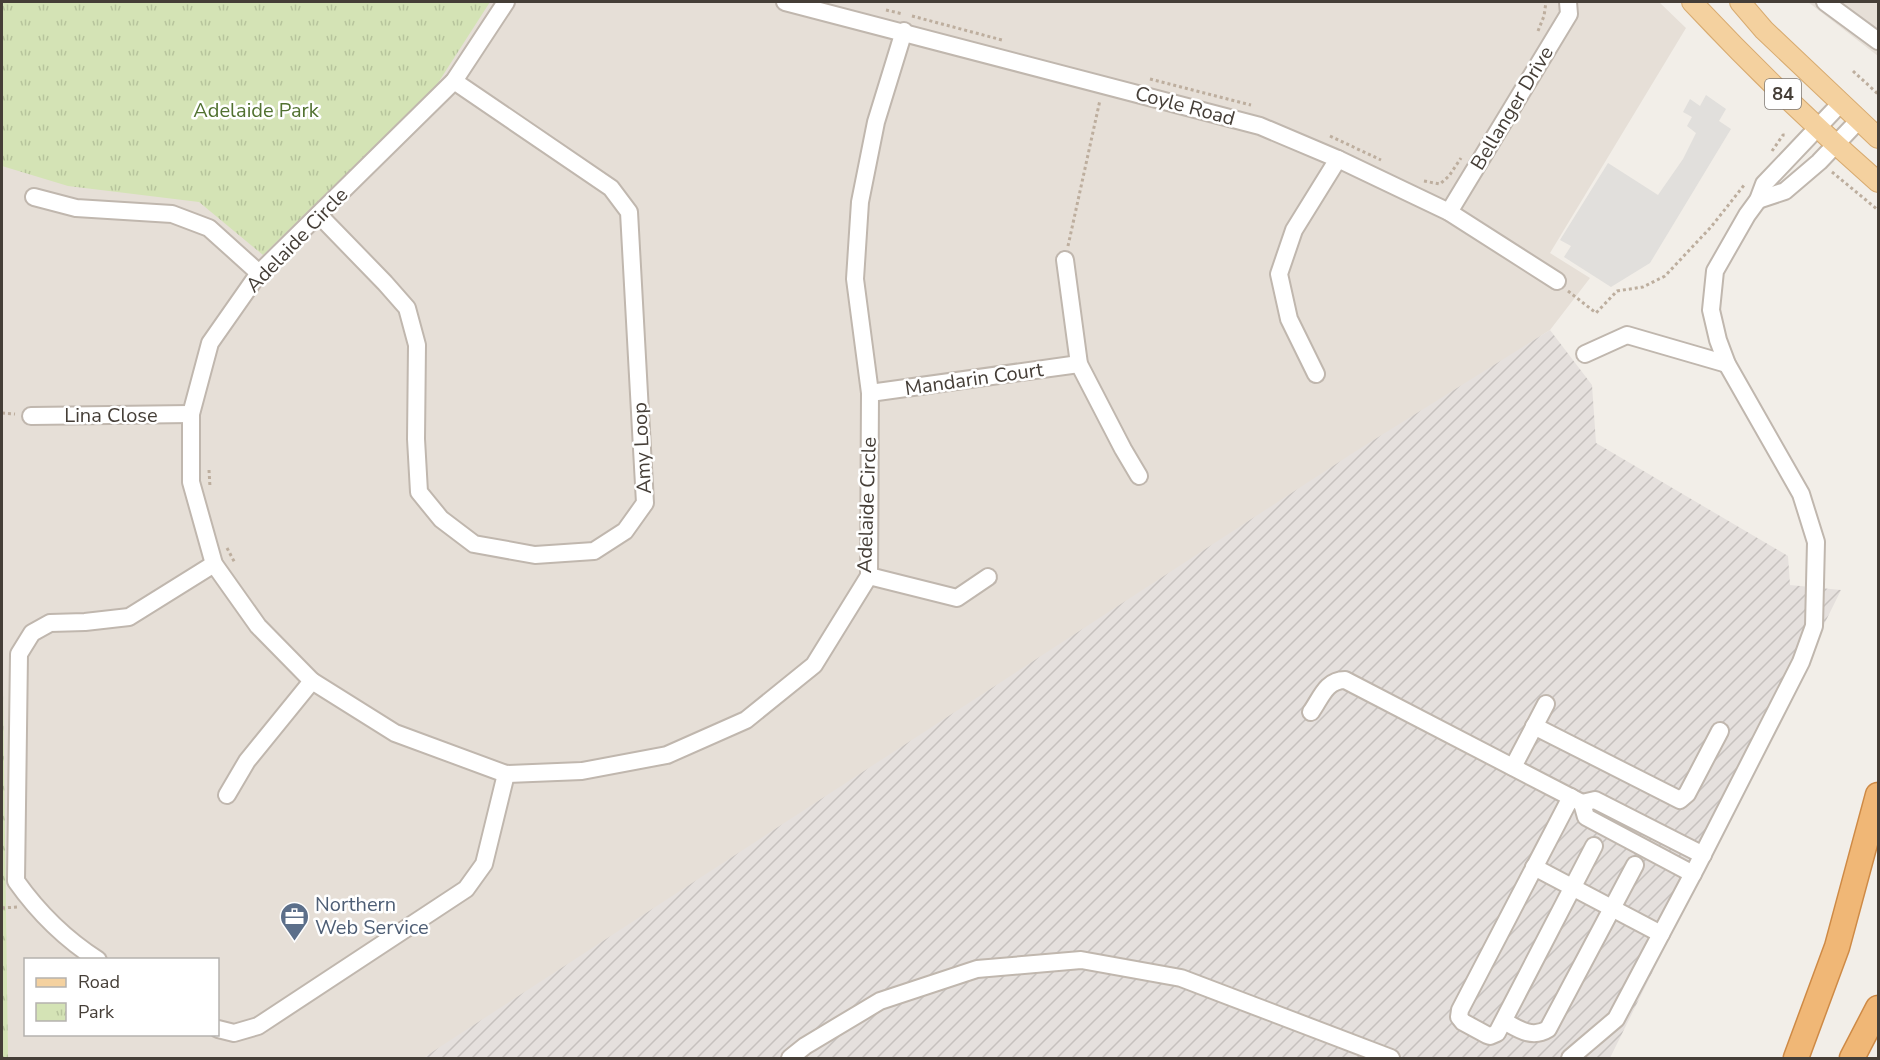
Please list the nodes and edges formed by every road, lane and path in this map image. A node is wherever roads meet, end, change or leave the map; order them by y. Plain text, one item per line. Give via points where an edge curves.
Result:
1 (506, 2) edge
2 (785, 2) edge
3 (1546, 2) edge
4 (1568, 2) edge
5 (1692, 2) edge
6 (1740, 2) edge
7 (1825, 2) edge
8 (881, 9) dead end
9 (889, 19) junction
10 (904, 31) junction
11 (1537, 33) dead end
12 (1878, 41) edge
13 (1012, 43) dead end
14 (1853, 71) dead end
15 (1147, 78) dead end
16 (454, 81) junction
17 (1103, 84) junction
18 (1878, 94) edge
19 (1840, 104) junction
20 (1258, 108) dead end
21 (1858, 121) junction
22 (1817, 128) junction
23 (1327, 135) dead end
24 (1789, 135) dead end
25 (1878, 138) edge
26 (1835, 144) junction
27 (1466, 152) dead end
28 (1770, 152) dead end
29 (1338, 159) junction
30 (1384, 161) dead end
31 (1833, 174) dead end
32 (1750, 178) dead end
33 (1420, 180) dead end
34 (1878, 182) edge
35 (34, 197) dead end
36 (1758, 200) junction
37 (1878, 210) edge
38 (1449, 212) junction
39 (319, 214) junction
40 (1065, 260) joint
41 (260, 273) junction
42 (1557, 281) joint
43 (1585, 354) dead end
44 (1079, 364) junction
45 (1727, 364) junction
46 (1316, 374) dead end
47 (870, 393) junction
48 (191, 414) junction
49 (31, 416) dead end
50 (208, 464) dead end
51 (1139, 476) dead end
52 (211, 495) dead end
53 (225, 542) dead end
54 (214, 564) junction
55 (239, 572) dead end
56 (869, 576) junction
57 (988, 576) dead end
58 (312, 681) junction
59 (1546, 704) dead end
60 (1311, 712) dead end
61 (1534, 726) junction
62 (1720, 731) dead end
63 (1513, 767) junction
64 (506, 774) junction
65 (227, 795) dead end
66 (1878, 795) edge
67 (1576, 800) junction
68 (1594, 846) dead end
69 (1702, 855) junction
70 (1635, 865) dead end
71 (1534, 867) junction
72 (1693, 874) junction
73 (1573, 888) junction
74 (1612, 908) junction
75 (1661, 934) junction
76 (95, 958) edge
77 (1878, 1008) edge
78 (1504, 1021) junction
79 (219, 1029) edge
80 (790, 1059) edge
81 (1391, 1059) edge
82 (1570, 1059) edge
83 (1796, 1059) edge
84 (1852, 1059) edge

1 - 16 street, Adelaide Circle
2 - 9 street, Coyle Road
3 - 11 path
4 - 38 street, Bellanger Drive via 1569,14
5 - 22 main road, 84
6 - 19 main road, 84
7 - 12 street
8 - 9 path
9 - 10 street, Coyle Road
9 - 13 path
10 - 17 street, Coyle Road
10 - 47 street, Adelaide Circle via 876,122 860,201 855,279
14 - 18 path
15 - 20 path
16 - 39 street, Adelaide Circle
16 - 39 street, Amy Loop via 611,188 629,212 645,503 626,531 594,551 535,555 474,544 441,519 419,492 417,345 407,308
17 - 29 street, Coyle Road via 1260,126
17 - 40 path
19 - 21 main road, 84
19 - 22 street
21 - 25 main road, 84
21 - 26 street
22 - 26 main road, 84
22 - 36 street via 1764,184
23 - 30 path
24 - 28 path via 1783,135
26 - 34 main road, 84
26 - 36 street via 1785,191
27 - 33 path via 1440,184
29 - 38 street, Coyle Road
29 - 46 street via 1294,230 1279,274 1289,319
31 - 37 path
32 - 42 path via 1665,276 1643,287 1617,291 1596,313
35 - 41 street via 76,208 172,214 209,228
36 - 45 street via 1715,271 1712,310
38 - 42 street, Coyle Road
39 - 41 street, Adelaide Circle
40 - 44 street
41 - 48 street, Adelaide Circle via 210,343
43 - 45 street via 1626,335
44 - 47 street, Mandarin Court
44 - 51 street
45 - 69 street via 1801,494 1816,542 1814,626 1801,662
47 - 56 street, Adelaide Circle
48 - 49 street, Lina Close
48 - 54 street, Adelaide Circle via 191,482
50 - 52 path
53 - 55 path
54 - 58 street, Adelaide Circle via 258,626
54 - 76 street via 129,617 50,623 32,633 19,654 16,881 34,906 76,946
56 - 57 street via 957,598
56 - 64 street, Adelaide Circle via 814,665 746,720 667,756 582,771
58 - 64 street, Adelaide Circle via 395,733
58 - 65 street via 247,761
59 - 61 street
60 - 63 street via 1330,684 1345,680
61 - 62 street via 1680,800 1688,794
61 - 63 street
63 - 67 street
64 - 79 street via 484,864 466,889 258,1026 234,1033
66 - 83 highway via 1837,946
67 - 69 street via 1595,800
67 - 71 street
67 - 72 street via 1586,817
68 - 73 street
69 - 72 street
70 - 74 street
71 - 73 street
71 - 78 street via 1458,1013 1463,1022 1490,1036 1497,1033
72 - 75 street
73 - 74 street
73 - 78 street
74 - 75 street
74 - 78 street via 1548,1029 1527,1033
75 - 82 street via 1616,1019
77 - 84 highway
80 - 81 street via 880,1001 977,969 1081,960 1181,978

